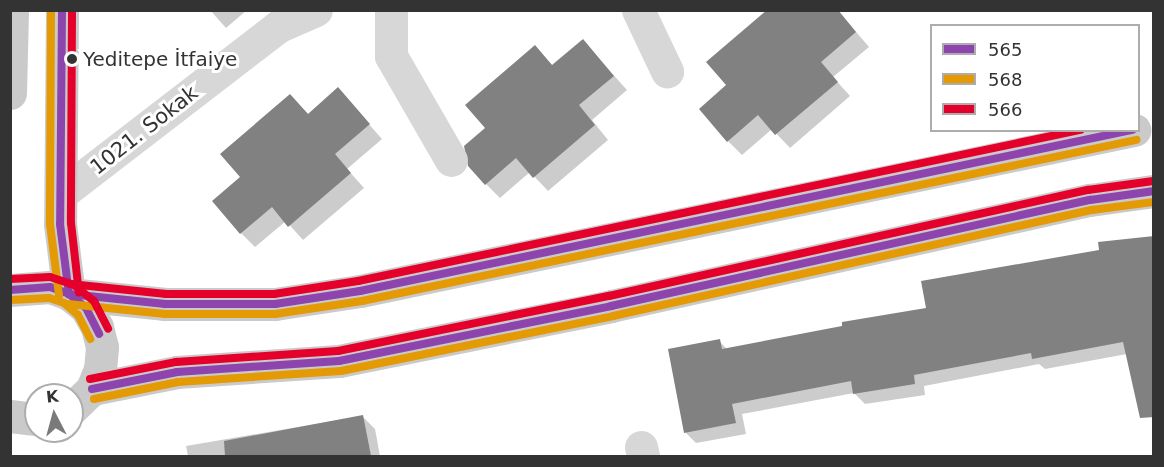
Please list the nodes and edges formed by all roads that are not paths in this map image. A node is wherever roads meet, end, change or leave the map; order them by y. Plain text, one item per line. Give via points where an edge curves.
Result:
1 (12, 10) edge
2 (62, 10) edge
3 (316, 10) edge
4 (391, 10) edge
5 (638, 10) edge
6 (667, 71) dead end
7 (10, 93) edge
8 (1126, 132) edge
9 (451, 160) dead end
10 (1154, 191) edge
11 (62, 193) junction
12 (10, 290) edge
13 (69, 294) junction
14 (84, 395) edge
15 (84, 397) edge

1 - 7 main road
2 - 11 main road
3 - 11 street, 1021. Sokak via 279,26
4 - 9 street via 391,56
5 - 6 street
8 - 13 main road via 360,291 275,304 165,304
10 - 15 main road via 1090,200 611,306 339,361 177,372
11 - 13 main road via 60,224
12 - 13 main road via 50,286
13 - 14 main road via 86,308 102,347 100,369

